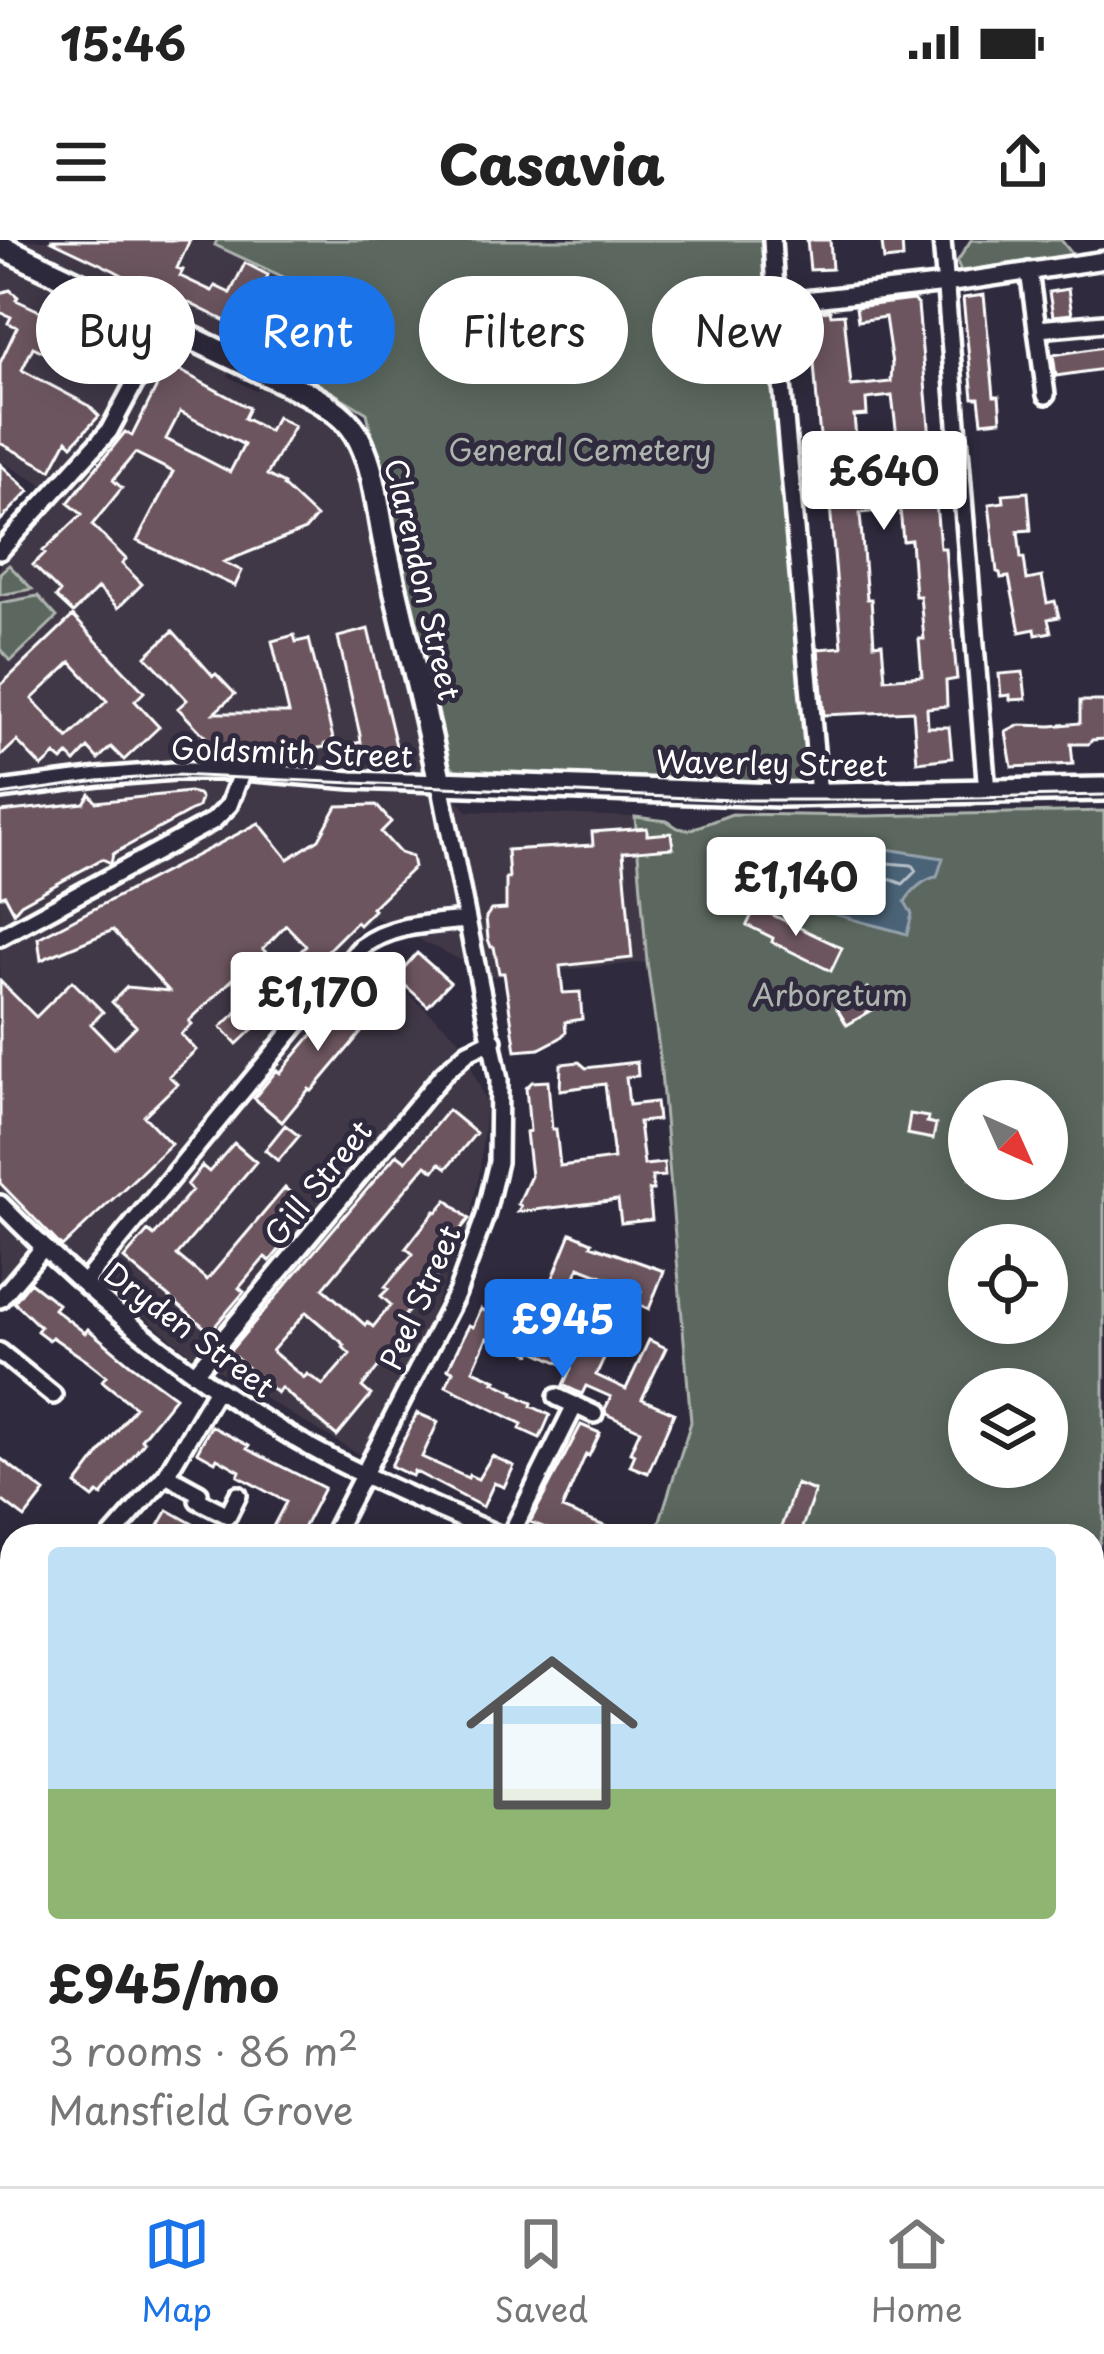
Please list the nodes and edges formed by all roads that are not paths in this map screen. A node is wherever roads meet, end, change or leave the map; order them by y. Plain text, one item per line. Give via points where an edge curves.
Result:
1 (772, 240) edge
2 (942, 240) edge
3 (0, 247) edge
4 (1104, 260) edge
5 (1029, 272) junction
6 (60, 276) edge
7 (775, 276) edge
8 (946, 284) junction
9 (824, 298) edge
10 (1104, 323) edge
11 (1038, 329) junction
12 (195, 341) edge
13 (136, 384) edge
14 (782, 384) edge
15 (1046, 395) dead end
16 (0, 551) edge
17 (242, 771) junction
18 (440, 783) junction
19 (1104, 789) edge
20 (0, 790) edge
21 (987, 792) junction
22 (820, 795) junction
23 (466, 920) junction
24 (3, 935) edge
25 (493, 1040) junction
26 (0, 1204) edge
27 (44, 1248) junction
28 (84, 1283) junction
29 (0, 1299) edge
30 (0, 1352) edge
31 (52, 1366) dead end
32 (195, 1373) junction
33 (39, 1384) junction
34 (217, 1389) junction
35 (53, 1395) dead end
36 (557, 1397) dead end
37 (574, 1405) junction
38 (594, 1414) dead end
39 (166, 1475) junction
40 (364, 1475) junction
41 (238, 1495) dead end
42 (123, 1524) edge
43 (338, 1524) edge
44 (474, 1524) edge
45 (516, 1524) edge

1 - 7 street
2 - 8 street
3 - 6 street, Clarendon Street
4 - 5 street
5 - 8 street
5 - 11 street
8 - 9 street
8 - 21 street
10 - 11 street
11 - 15 street
12 - 18 street, Clarendon Street via 333,408 360,441
13 - 16 street via 109,431
14 - 22 street
17 - 18 street, Goldsmith Street
17 - 20 street, Goldsmith Street
17 - 24 street via 229,806 213,821
18 - 22 street, Waverley Street
18 - 23 street, Peel Street
19 - 21 street, Waverley Street
21 - 22 street, Waverley Street
23 - 25 street, Peel Street
23 - 28 street via 392,930 362,947
25 - 32 street, Gill Street via 444,1072
25 - 40 street, Peel Street via 499,1143 484,1216 457,1293
26 - 27 street, Dryden Street
27 - 28 street, Dryden Street
27 - 29 street
28 - 32 street, Dryden Street
30 - 33 street
31 - 33 street
32 - 34 street, Dryden Street
33 - 35 street
34 - 39 street
34 - 40 street, Dryden Street
36 - 37 street
37 - 38 street
37 - 45 street
39 - 41 street via 228,1515
39 - 42 street
40 - 43 street, Peel Street
40 - 44 street, Dryden Street

